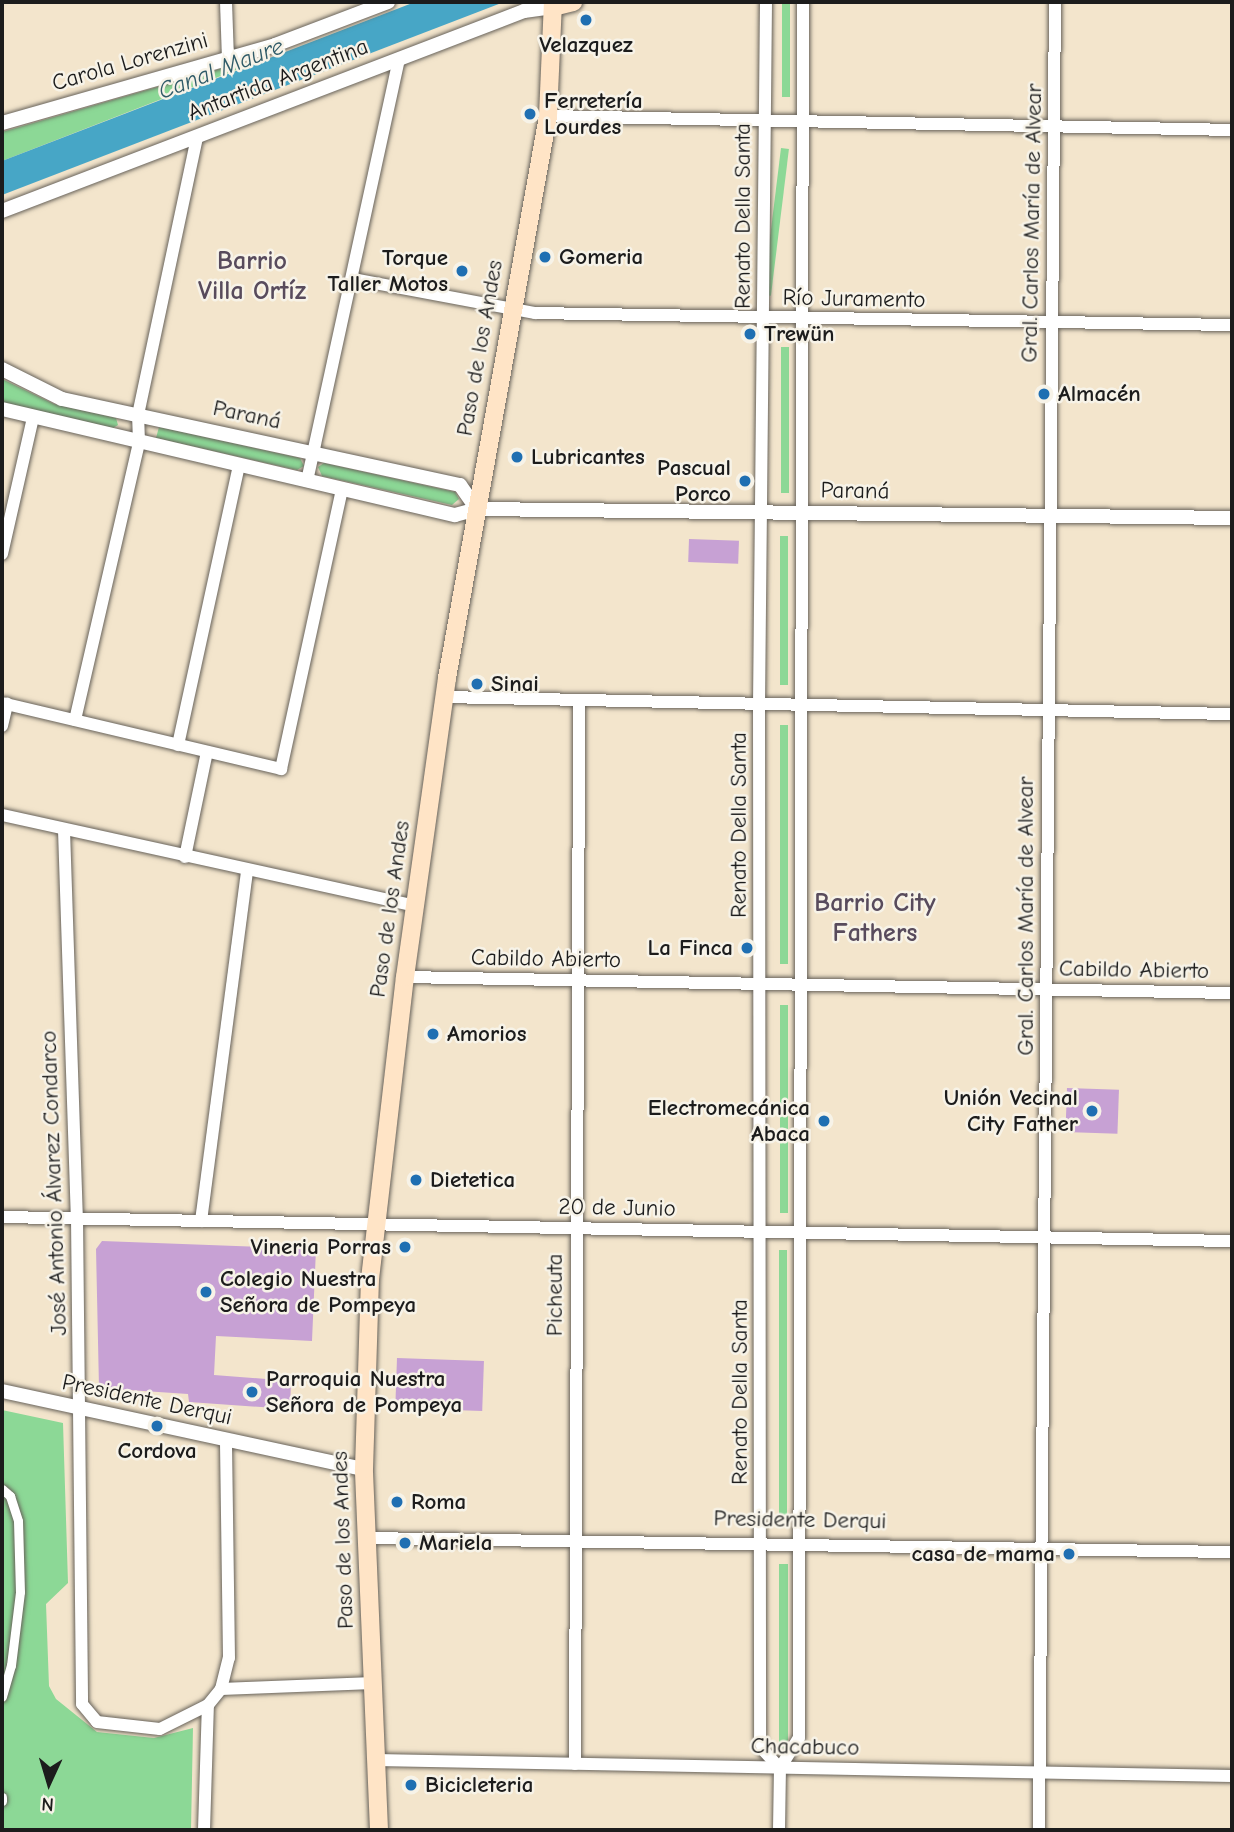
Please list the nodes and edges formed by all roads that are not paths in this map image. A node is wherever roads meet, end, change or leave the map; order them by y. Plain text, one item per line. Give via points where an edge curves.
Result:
1 (226, 2) edge
2 (388, 2) edge
3 (573, 2) edge
4 (766, 2) edge
5 (803, 2) edge
6 (1055, 2) edge
7 (553, 4) edge
8 (352, 9) edge
9 (228, 58) junction
10 (400, 59) junction
11 (548, 116) junction
12 (765, 121) junction
13 (802, 121) junction
14 (2, 123) edge
15 (1054, 127) junction
16 (1232, 130) edge
17 (197, 138) junction
18 (2, 211) edge
19 (353, 279) junction
20 (510, 310) junction
21 (764, 319) junction
22 (800, 320) junction
23 (1051, 323) junction
24 (1232, 325) edge
25 (2, 369) edge
26 (2, 409) edge
27 (138, 415) junction
28 (33, 417) junction
29 (139, 442) junction
30 (314, 453) junction
31 (239, 465) junction
32 (307, 481) junction
33 (342, 489) junction
34 (478, 509) junction
35 (762, 513) junction
36 (798, 513) junction
37 (1050, 516) junction
38 (1232, 518) edge
39 (2, 554) edge
40 (444, 697) junction
41 (579, 700) junction
42 (4, 704) edge
43 (759, 704) junction
44 (800, 705) junction
45 (1048, 710) junction
46 (1232, 714) edge
47 (75, 720) junction
48 (2, 726) edge
49 (178, 745) junction
50 (207, 752) junction
51 (2, 816) edge
52 (64, 830) junction
53 (185, 857) junction
54 (247, 871) junction
55 (415, 906) junction
56 (405, 977) junction
57 (576, 980) junction
58 (761, 984) junction
59 (799, 985) junction
60 (1046, 989) junction
61 (1232, 993) edge
62 (2, 1217) edge
63 (77, 1218) junction
64 (201, 1221) junction
65 (376, 1224) junction
66 (577, 1228) junction
67 (761, 1232) junction
68 (800, 1233) junction
69 (1044, 1237) junction
70 (1232, 1241) edge
71 (2, 1391) edge
72 (80, 1408) junction
73 (226, 1440) junction
74 (364, 1469) junction
75 (2, 1489) edge
76 (366, 1538) junction
77 (576, 1540) junction
78 (760, 1542) junction
79 (799, 1542) junction
80 (1041, 1548) junction
81 (1232, 1552) edge
82 (373, 1683) junction
83 (221, 1689) junction
84 (2, 1697) edge
85 (208, 1705) junction
86 (376, 1760) junction
87 (575, 1764) junction
88 (780, 1768) junction
89 (1039, 1772) junction
90 (1232, 1776) edge
91 (204, 1830) edge
92 (379, 1830) edge
93 (779, 1830) edge
94 (1039, 1830) edge

1 - 9 street
2 - 8 street, Carola Lorenzini
3 - 7 main road, Antartida Argentina
4 - 12 street, Renato Della Santa
5 - 13 street
6 - 15 street, Gral. Carlos María de Alvear
7 - 10 street, Antartida Argentina
7 - 11 main road, Paso de los Andes
8 - 9 street, Carola Lorenzini
9 - 14 street, Carola Lorenzini
10 - 17 street, Antartida Argentina
10 - 19 street
11 - 12 street
11 - 20 main road, Paso de los Andes
12 - 13 street
12 - 21 street, Renato Della Santa
13 - 15 street
13 - 22 street
15 - 16 street
15 - 23 street, Gral. Carlos María de Alvear
17 - 18 street, Antartida Argentina
17 - 27 street
19 - 20 street, Río Juramento
19 - 30 street
20 - 21 street, Río Juramento
20 - 34 main road, Paso de los Andes
21 - 22 street, Río Juramento
21 - 35 street, Renato Della Santa
22 - 23 street, Río Juramento
22 - 36 street
23 - 24 street, Río Juramento
23 - 37 street, Gral. Carlos María de Alvear
25 - 27 street, Paraná via 57,397
26 - 28 street, Paraná
27 - 29 street
27 - 30 street, Paraná
28 - 29 street, Paraná
28 - 39 street
29 - 31 street, Paraná
29 - 47 street
30 - 32 street
30 - 34 street, Paraná via 460,485
31 - 32 street, Paraná
31 - 49 street
32 - 33 street, Paraná
33 - 34 street, Paraná via 455,515
33 - 50 street via 281,769
34 - 35 street, Paraná
34 - 40 main road, Paso de los Andes
35 - 36 street, Paraná
35 - 43 street, Renato Della Santa
36 - 37 street, Paraná
36 - 44 street
37 - 38 street, Paraná
37 - 45 street, Gral. Carlos María de Alvear
40 - 41 street
40 - 55 main road, Paso de los Andes
41 - 43 street
41 - 57 street, Picheuta
42 - 47 street
42 - 48 street
43 - 44 street
43 - 58 street, Renato Della Santa
44 - 45 street
44 - 59 street
45 - 46 street
45 - 60 street, Gral. Carlos María de Alvear
47 - 49 street
49 - 50 street
50 - 53 street
51 - 52 street
52 - 53 street
52 - 63 street, José Antonio Álvarez Condarco
53 - 54 street
54 - 55 street
54 - 64 street
55 - 56 main road, Paso de los Andes
56 - 57 street, Cabildo Abierto
56 - 65 main road, Paso de los Andes
57 - 58 street, Cabildo Abierto
57 - 66 street, Picheuta
58 - 59 street, Cabildo Abierto
58 - 67 street, Renato Della Santa
59 - 60 street, Cabildo Abierto
59 - 68 street
60 - 61 street, Cabildo Abierto
60 - 69 street, Gral. Carlos María de Alvear
62 - 63 street, 20 de Junio
63 - 64 street, 20 de Junio
63 - 72 street, José Antonio Álvarez Condarco
64 - 65 street, 20 de Junio
65 - 66 street, 20 de Junio
65 - 74 main road, Paso de los Andes via 366,1332
66 - 67 street, 20 de Junio
66 - 77 street, Picheuta
67 - 68 street, 20 de Junio
67 - 78 street, Renato Della Santa
68 - 69 street, 20 de Junio
68 - 79 street
69 - 70 street, 20 de Junio
69 - 80 street, Gral. Carlos María de Alvear
71 - 72 street, Presidente Derqui
72 - 73 street, Presidente Derqui
72 - 85 street, José Antonio Álvarez Condarco via 82,1704 97,1722 146,1730 171,1726
73 - 74 street, Presidente Derqui
73 - 83 street via 229,1658
74 - 76 main road, Paso de los Andes
75 - 84 street via 10,1496 18,1521 20,1556 18,1622
76 - 77 street, Presidente Derqui
76 - 82 main road, Paso de los Andes
77 - 78 street, Presidente Derqui
77 - 87 street, Picheuta
78 - 79 street, Presidente Derqui
78 - 88 street, Renato Della Santa via 760,1738 763,1750
79 - 80 street, Presidente Derqui
79 - 88 street via 799,1738
80 - 81 street, Presidente Derqui
80 - 89 street, Gral. Carlos María de Alvear
82 - 83 street
82 - 86 main road, Paso de los Andes
83 - 85 street
85 - 91 street
86 - 87 street, Chacabuco
86 - 92 main road, Paso de los Andes
87 - 88 street, Chacabuco
88 - 89 street, Chacabuco
88 - 93 street
89 - 90 street, Chacabuco
89 - 94 street, Gral. Carlos María de Alvear

